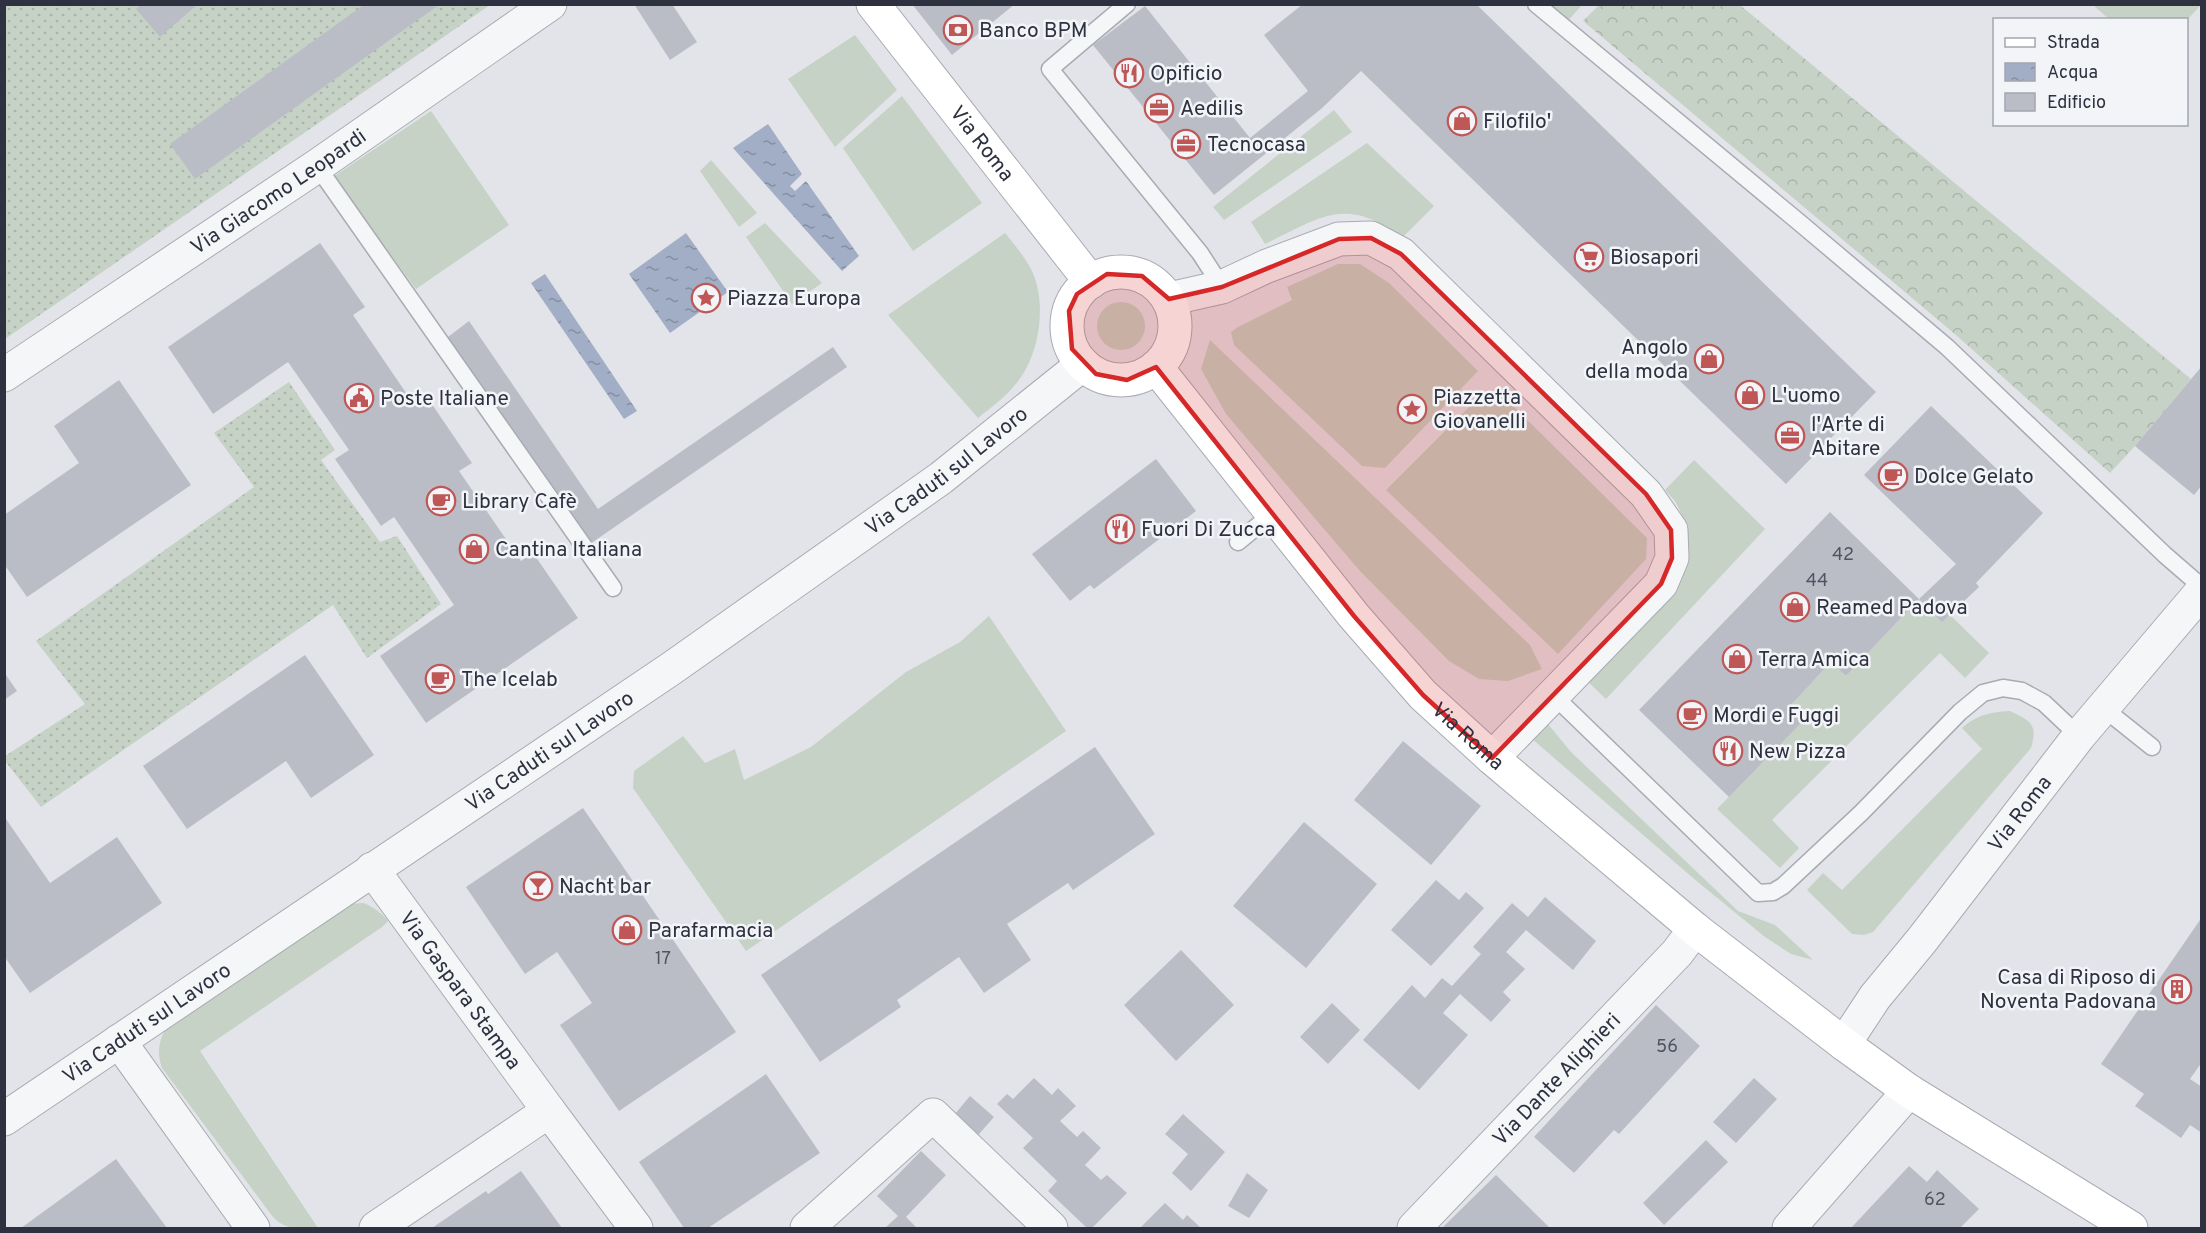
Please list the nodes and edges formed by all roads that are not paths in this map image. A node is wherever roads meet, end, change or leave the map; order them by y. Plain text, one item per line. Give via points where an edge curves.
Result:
1 (550, 4) edge
2 (873, 4) edge
3 (1128, 4) edge
4 (1536, 4) edge
5 (317, 166) junction
6 (1091, 282) junction
7 (1222, 287) junction
8 (1169, 299) junction
9 (1083, 364) junction
10 (1156, 367) junction
11 (4, 375) edge
12 (1272, 514) junction
13 (1238, 542) dead end
14 (613, 588) dead end
15 (2202, 589) edge
16 (1553, 695) junction
17 (2102, 707) junction
18 (2079, 736) junction
19 (2151, 747) dead end
20 (1492, 758) junction
21 (372, 869) junction
22 (1695, 929) junction
23 (119, 1041) junction
24 (1844, 1044) junction
25 (1909, 1090) junction
26 (549, 1111) junction
27 (4, 1119) edge
28 (253, 1228) edge
29 (376, 1228) edge
30 (636, 1228) edge
31 (807, 1228) edge
32 (1051, 1228) edge
33 (1414, 1228) edge
34 (1789, 1228) edge
35 (2131, 1228) edge

1 - 5 street, Via Giacomo Leopardi
2 - 6 street, Via Roma
3 - 7 lane via 1050,69 1200,253
4 - 15 lane via 1947,347
5 - 11 street, Via Giacomo Leopardi
5 - 14 lane
6 - 8 street via 1107,274 1125,272 1142,276
6 - 9 street via 1077,294 1067,330 1072,349
7 - 8 street
7 - 16 street via 1339,239 1371,238 1401,254 1646,494 1671,530 1672,558 1661,584
8 - 10 street via 1175,317 1174,336 1168,353
9 - 10 street via 1096,374 1127,380
9 - 21 street, Via Caduti sul Lavoro via 932,485 672,668
10 - 12 street, Via Roma
12 - 13 lane
12 - 20 street, Via Roma via 1424,695
15 - 17 street, Via Roma
16 - 18 lane via 1758,893 1773,892 1783,886 1983,693 2003,688 2022,691 2044,703
16 - 20 street
17 - 18 street, Via Roma
17 - 19 lane
18 - 24 street, Via Roma via 1875,997
20 - 22 street, Via Roma
21 - 23 street, Via Caduti sul Lavoro
21 - 26 street, Via Gaspara Stampa
22 - 24 street, Via Roma
22 - 33 street, Via Dante Alighieri via 1677,953
23 - 27 street, Via Caduti sul Lavoro
23 - 28 street
24 - 25 street, Via Roma
25 - 34 street
25 - 35 street, Via Roma
26 - 29 street
26 - 30 street, Via Gaspara Stampa
31 - 32 street via 933,1115

